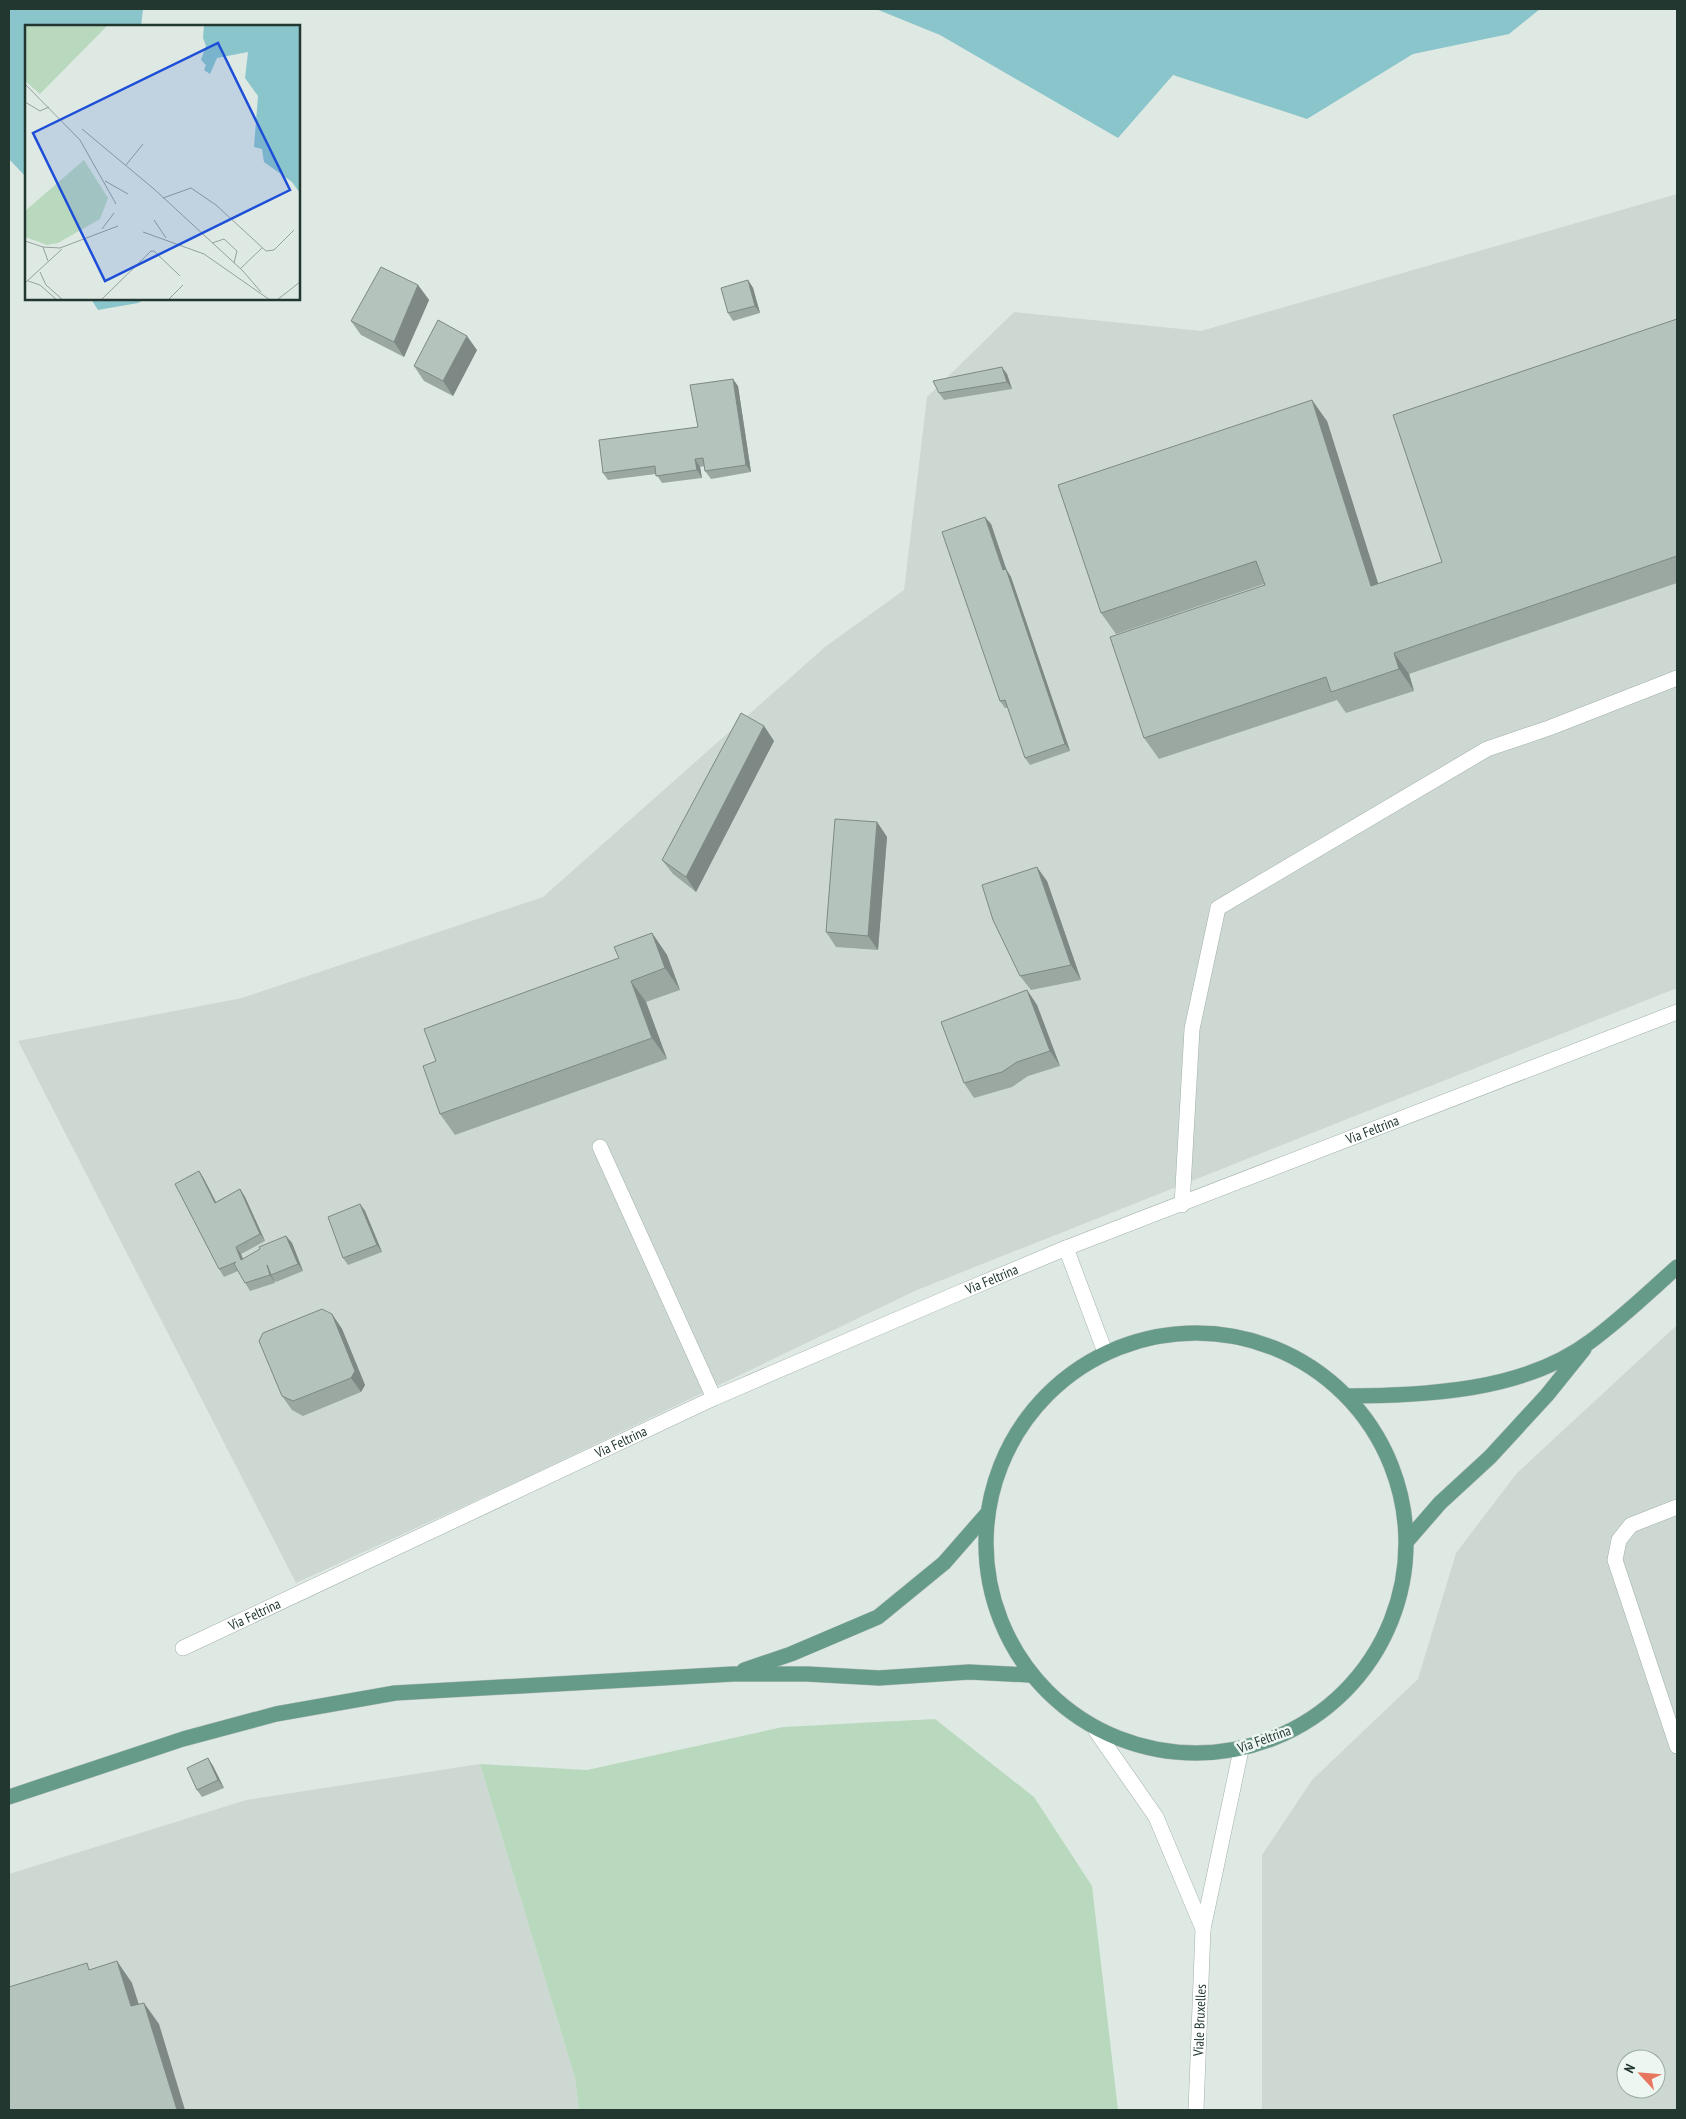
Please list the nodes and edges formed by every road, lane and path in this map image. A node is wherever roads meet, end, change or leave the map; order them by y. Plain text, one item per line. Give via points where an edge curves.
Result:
1 (1677, 678) edge
2 (1677, 1012) edge
3 (600, 1147) dead end
4 (1182, 1205) junction
5 (1066, 1248) junction
6 (1677, 1267) edge
7 (1590, 1342) junction
8 (1105, 1352) junction
9 (1346, 1396) junction
10 (714, 1398) junction
11 (1677, 1507) edge
12 (986, 1515) junction
13 (1407, 1541) junction
14 (183, 1648) dead end
15 (733, 1674) junction
16 (1029, 1675) junction
17 (1096, 1731) junction
18 (1677, 1746) edge
19 (1241, 1750) junction
20 (9, 1797) edge
21 (1203, 1929) junction
22 (1196, 2110) edge

1 - 4 street via 1487,749 1218,908 1192,1029
2 - 4 street, Via Feltrina
3 - 10 street
4 - 5 street, Via Feltrina
5 - 8 street
5 - 10 street, Via Feltrina
6 - 7 main road
7 - 9 main road via 1544,1368 1471,1388
7 - 13 main road via 1547,1396 1490,1457 1440,1503
8 - 9 main road, Via Feltrina via 1168,1334 1233,1335 1294,1356
8 - 12 main road, Via Feltrina via 1061,1381 1025,1419 1000,1464
9 - 13 main road, Via Feltrina via 1378,1439 1399,1488
10 - 14 street, Via Feltrina
11 - 18 street via 1631,1525 1619,1540 1615,1560
12 - 15 main road, Via Feltrina via 944,1563 878,1617 791,1654
12 - 16 main road, Via Feltrina via 991,1600
13 - 19 main road, Via Feltrina via 1395,1612 1361,1675 1308,1723
15 - 16 main road, Via Feltrina via 879,1678 969,1672
15 - 20 main road, Via Feltrina via 395,1693 276,1714 192,1736
16 - 17 main road, Via Feltrina
17 - 19 main road, Via Feltrina via 1167,1754
17 - 21 street via 1156,1816
19 - 21 street, Viale Bruxelles
21 - 22 street, Viale Bruxelles

